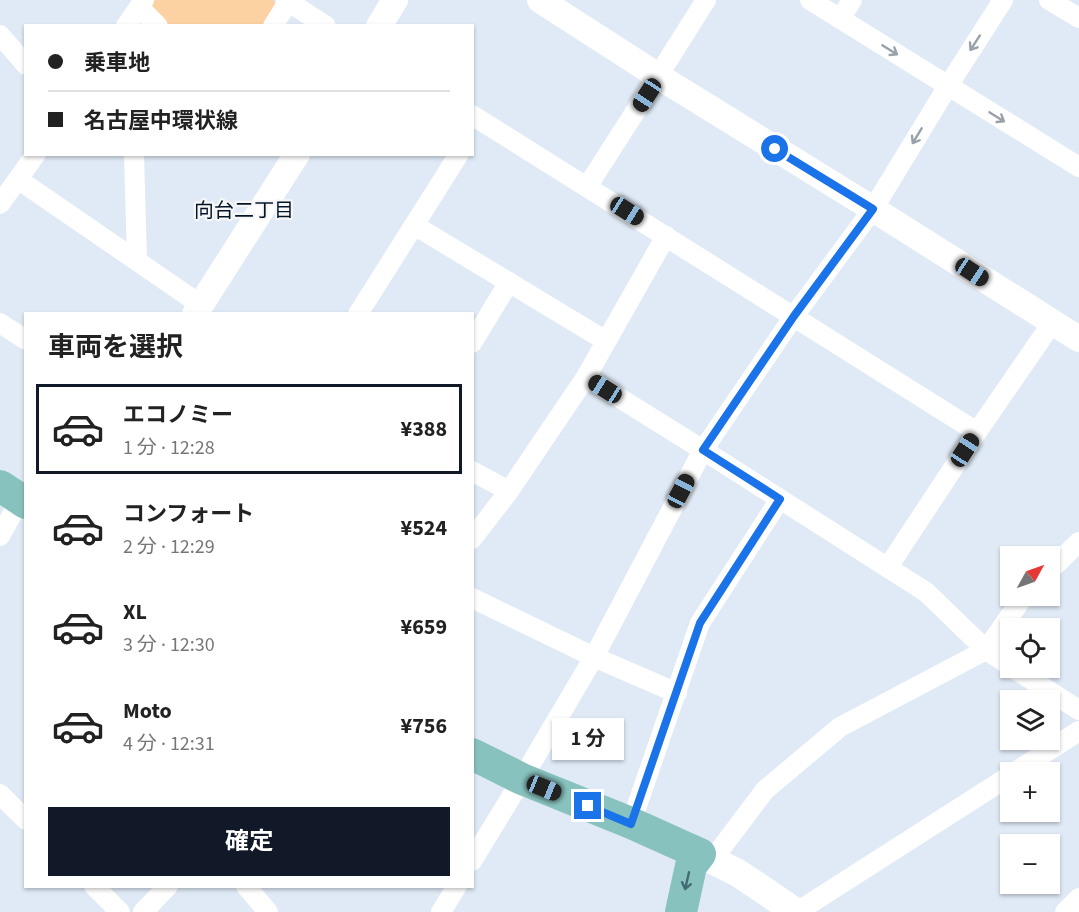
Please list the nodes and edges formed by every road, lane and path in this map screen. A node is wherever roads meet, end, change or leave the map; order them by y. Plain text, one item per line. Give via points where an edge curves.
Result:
1 (395, 0) edge
2 (540, 0) edge
3 (706, 0) edge
4 (810, 0) edge
5 (852, 0) edge
6 (1003, 0) edge
7 (1049, 0) edge
8 (287, 1) edge
9 (134, 16) edge
10 (1079, 18) edge
11 (840, 19) junction
12 (153, 24) edge
13 (274, 24) edge
14 (323, 24) edge
15 (380, 24) edge
16 (0, 35) edge
17 (24, 63) edge
18 (658, 76) junction
19 (948, 86) junction
20 (475, 122) edge
21 (35, 156) edge
22 (134, 156) edge
23 (296, 156) edge
24 (458, 156) edge
25 (1079, 167) edge
26 (19, 180) junction
27 (587, 187) junction
28 (0, 204) edge
29 (873, 209) junction
30 (414, 225) junction
31 (666, 236) junction
32 (137, 260) junction
33 (509, 282) junction
34 (198, 309) edge
35 (359, 312) edge
36 (794, 316) junction
37 (0, 323) edge
38 (1052, 323) junction
39 (24, 339) edge
40 (1079, 339) edge
41 (474, 340) edge
42 (606, 341) junction
43 (586, 377) junction
44 (977, 432) junction
45 (703, 450) junction
46 (474, 472) edge
47 (509, 491) junction
48 (15, 496) edge
49 (780, 499) junction
50 (0, 536) edge
51 (474, 536) edge
52 (1079, 542) edge
53 (1060, 560) edge
54 (888, 567) junction
55 (474, 599) edge
56 (1017, 606) edge
57 (986, 650) junction
58 (594, 657) junction
59 (1000, 659) edge
60 (1029, 678) edge
61 (677, 693) junction
62 (1079, 710) edge
63 (1079, 731) edge
64 (474, 755) edge
65 (1031, 762) edge
66 (522, 779) junction
67 (1000, 782) edge
68 (0, 794) edge
69 (24, 818) edge
70 (631, 824) junction
71 (707, 856) junction
72 (474, 858) edge
73 (96, 888) edge
74 (166, 888) edge
75 (248, 888) edge
76 (456, 888) edge
77 (1079, 898) edge
78 (120, 912) edge
79 (142, 912) edge
80 (268, 912) edge
81 (441, 912) edge
82 (681, 912) edge
83 (796, 912) edge
84 (1065, 912) edge

1 - 15 street
2 - 18 street
3 - 18 street
4 - 11 street
5 - 11 street
6 -> 19 street
7 - 10 street
8 - 13 street
8 - 14 street
9 - 12 street
11 -> 19 street
16 - 17 street
18 - 27 street
18 - 29 street
19 -> 25 street
19 -> 29 street
20 - 27 street
21 - 26 street
22 - 32 street
23 - 34 street
24 - 30 street
26 - 28 street
26 - 32 street
27 - 31 street
29 - 36 street
29 - 38 street
30 - 33 street
30 - 35 street
31 - 36 street
31 - 42 street
32 - 34 street
33 - 41 street
33 - 42 street
36 - 44 street
36 - 45 street
37 - 39 street
38 - 40 street
38 - 44 street
42 - 43 street
43 - 45 street
43 - 47 street
44 - 54 street
45 - 49 street
45 - 58 street
46 - 47 street
47 - 51 street
48 - 50 street
49 - 54 street
49 - 61 street via 700,623
52 - 53 street
54 - 57 street via 926,592
55 - 58 street
56 - 57 street
57 - 59 street
57 - 71 street via 840,727 765,790
58 - 61 street
58 - 66 street
60 - 62 street
61 - 70 street
63 - 65 street
64 - 66 main road
66 - 70 main road
66 - 72 street
67 - 83 street
68 - 69 street
70 - 71 main road
71 -> 82 main road via 691,866
71 - 83 main road
73 - 78 street
74 - 79 street
75 - 80 street
76 - 81 street
77 - 84 street

